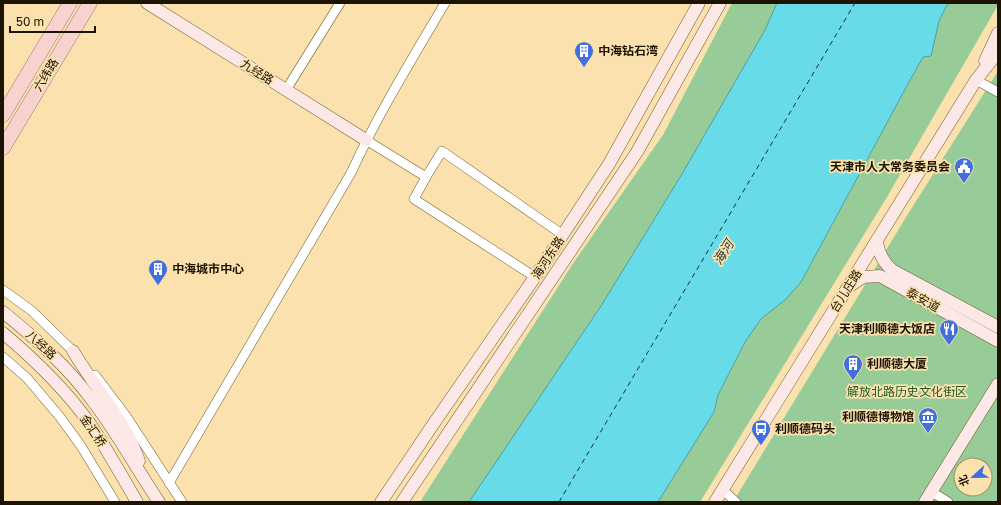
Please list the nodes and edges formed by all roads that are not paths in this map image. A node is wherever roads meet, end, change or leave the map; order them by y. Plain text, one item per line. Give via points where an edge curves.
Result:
1 (70, 3) edge
2 (90, 3) edge
3 (148, 3) edge
4 (340, 3) edge
5 (445, 3) edge
6 (699, 3) edge
7 (720, 3) edge
8 (998, 33) edge
9 (998, 52) edge
10 (976, 80) junction
11 (286, 90) junction
12 (998, 92) edge
13 (3, 115) edge
14 (366, 140) junction
15 (3, 148) edge
16 (426, 177) junction
17 (563, 235) junction
18 (877, 240) junction
19 (535, 277) junction
20 (847, 289) junction
21 (3, 290) edge
22 (3, 312) edge
23 (998, 327) edge
24 (3, 333) edge
25 (986, 335) junction
26 (998, 341) edge
27 (998, 347) edge
28 (73, 351) junction
29 (3, 357) edge
30 (40, 366) joint
31 (77, 381) joint
32 (998, 384) edge
33 (169, 483) junction
34 (147, 484) junction
35 (723, 490) junction
36 (932, 492) junction
37 (115, 502) edge
38 (137, 502) edge
39 (159, 502) edge
40 (182, 502) edge
41 (381, 502) edge
42 (402, 502) edge
43 (715, 502) edge
44 (736, 502) edge
45 (925, 502) edge
46 (948, 502) edge

1 - 13 main road, 六纬路
2 - 15 main road, 六纬路
3 - 11 main road, 九经路
4 - 11 street
5 - 14 street
6 - 17 main road, 海河东路 via 609,164
7 - 42 main road, 海河东路 via 637,152
8 - 10 main road, 台儿庄路
9 - 10 main road, 台儿庄路
10 - 12 street
10 - 18 main road, 台儿庄路
11 - 14 main road, 九经路
14 - 16 street
14 - 33 street via 351,173
16 - 17 street via 442,151
16 - 19 street via 414,199
17 - 19 main road, 海河东路
18 - 20 main road, 台儿庄路
18 - 23 main road, 泰安道 via 880,254 892,270
19 - 41 main road, 海河东路
20 - 25 main road, 泰安道 via 863,277 880,276
20 - 35 main road, 台儿庄路
21 - 28 street via 32,311
22 - 31 main road, 八经路 via 43,346
24 - 30 main road, 八经路
25 - 26 main road, 泰安道
25 - 27 main road
28 - 33 street via 96,375 126,416
28 - 34 main road via 122,425
29 - 37 street via 27,378 60,417
30 - 38 main road, 金汇桥 via 87,420
31 - 34 main road, 金汇桥 via 104,416
32 - 36 main road
33 - 40 street
34 - 39 main road, 金汇桥
35 - 43 main road, 台儿庄路
35 - 44 street
36 - 45 main road
36 - 46 street

